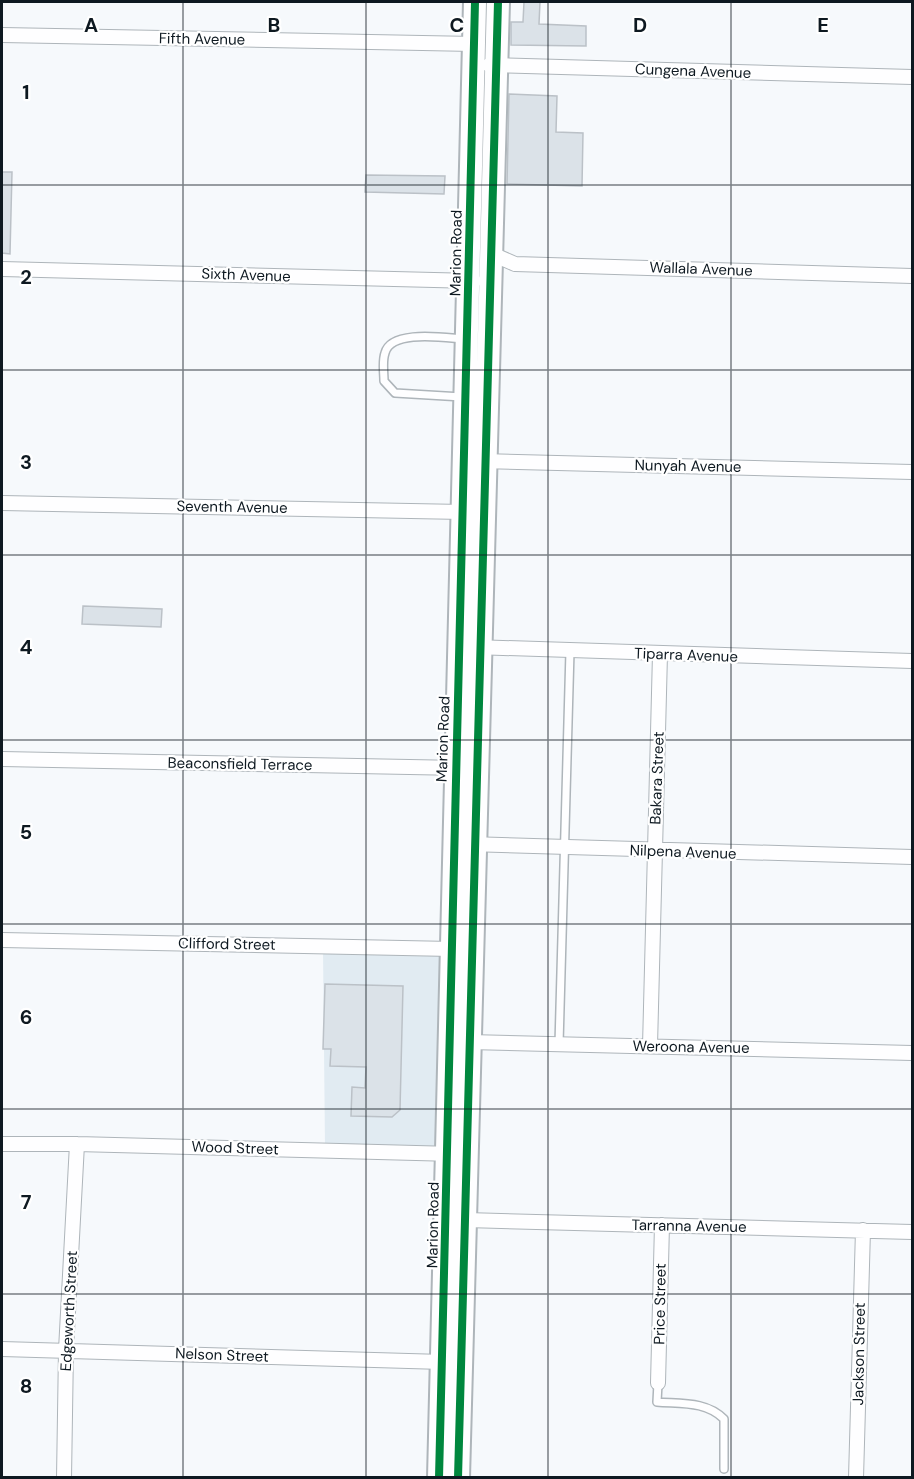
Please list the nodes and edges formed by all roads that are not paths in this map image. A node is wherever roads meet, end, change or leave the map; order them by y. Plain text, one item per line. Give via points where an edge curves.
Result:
1 (475, 2) edge
2 (498, 2) edge
3 (2, 35) edge
4 (473, 54) junction
5 (497, 66) junction
6 (912, 77) edge
7 (492, 254) junction
8 (2, 269) edge
9 (912, 276) edge
10 (469, 281) junction
11 (491, 282) junction
12 (467, 339) junction
13 (466, 397) junction
14 (475, 460) junction
15 (912, 472) edge
16 (2, 503) edge
17 (463, 512) junction
18 (470, 647) junction
19 (570, 651) junction
20 (660, 654) junction
21 (912, 661) edge
22 (2, 759) edge
23 (467, 768) junction
24 (465, 844) junction
25 (564, 848) junction
26 (655, 851) junction
27 (912, 857) edge
28 (2, 940) edge
29 (452, 949) junction
30 (472, 970) junction
31 (469, 1042) junction
32 (559, 1044) junction
33 (650, 1046) junction
34 (912, 1053) edge
35 (2, 1144) edge
36 (77, 1144) junction
37 (458, 1155) junction
38 (466, 1220) junction
39 (662, 1225) junction
40 (863, 1230) junction
41 (912, 1232) edge
42 (2, 1349) edge
43 (66, 1350) junction
44 (443, 1362) junction
45 (658, 1383) joint
46 (724, 1469) dead end
47 (64, 1478) edge
48 (439, 1478) edge
49 (458, 1478) edge
50 (856, 1478) edge

1 - 4 main road, Marion Road
2 - 5 main road, Marion Road
3 - 4 street, Fifth Avenue via 450,45
4 - 5 street, Cungena Avenue
4 - 10 main road, Marion Road
5 - 6 street, Cungena Avenue
5 - 7 main road, Marion Road
7 - 9 street, Wallala Avenue via 515,264
7 - 11 main road, Marion Road
8 - 10 street, Sixth Avenue
10 - 11 street, Sixth Avenue
10 - 12 main road, Marion Road
11 - 14 main road, Marion Road
12 - 13 main road, Marion Road
12 - 13 lane via 405,337 391,344 385,352 384,381 395,393
13 - 14 main road, Marion Road
14 - 15 street, Nunyah Avenue
14 - 17 main road, Marion Road
14 - 18 main road, Marion Road
16 - 17 street, Seventh Avenue
17 - 18 main road, Marion Road
18 - 19 street, Tiparra Avenue
18 - 23 main road, Marion Road
19 - 20 street, Tiparra Avenue
19 - 25 lane
20 - 21 street, Tiparra Avenue
20 - 26 street, Bakara Street
22 - 23 street, Beaconsfield Terrace
23 - 24 main road, Marion Road
24 - 25 street, Nilpena Avenue
24 - 29 main road, Marion Road
24 - 30 main road, Marion Road
25 - 26 street, Nilpena Avenue
25 - 32 lane
26 - 27 street, Nilpena Avenue
26 - 33 street, Bakara Street
28 - 29 street, Clifford Street
29 - 30 main road
29 - 37 main road, Marion Road
30 - 31 main road, Marion Road
31 - 32 street, Weroona Avenue
31 - 37 main road, Marion Road
32 - 33 street, Weroona Avenue
33 - 34 street, Weroona Avenue
35 - 36 street, Wood Street
36 - 37 street, Wood Street
36 - 43 street, Edgeworth Street
37 - 38 main road, Marion Road
37 - 44 main road, Marion Road
38 - 39 street, Tarranna Avenue
38 - 49 main road, Marion Road
39 - 40 street, Tarranna Avenue
39 - 45 street, Price Street
40 - 41 street, Tarranna Avenue
40 - 50 street, Jackson Street
42 - 43 street, Nelson Street
43 - 44 street, Nelson Street
43 - 47 street, Edgeworth Street
44 - 48 main road, Marion Road
45 - 46 lane via 657,1402 701,1405 724,1419

